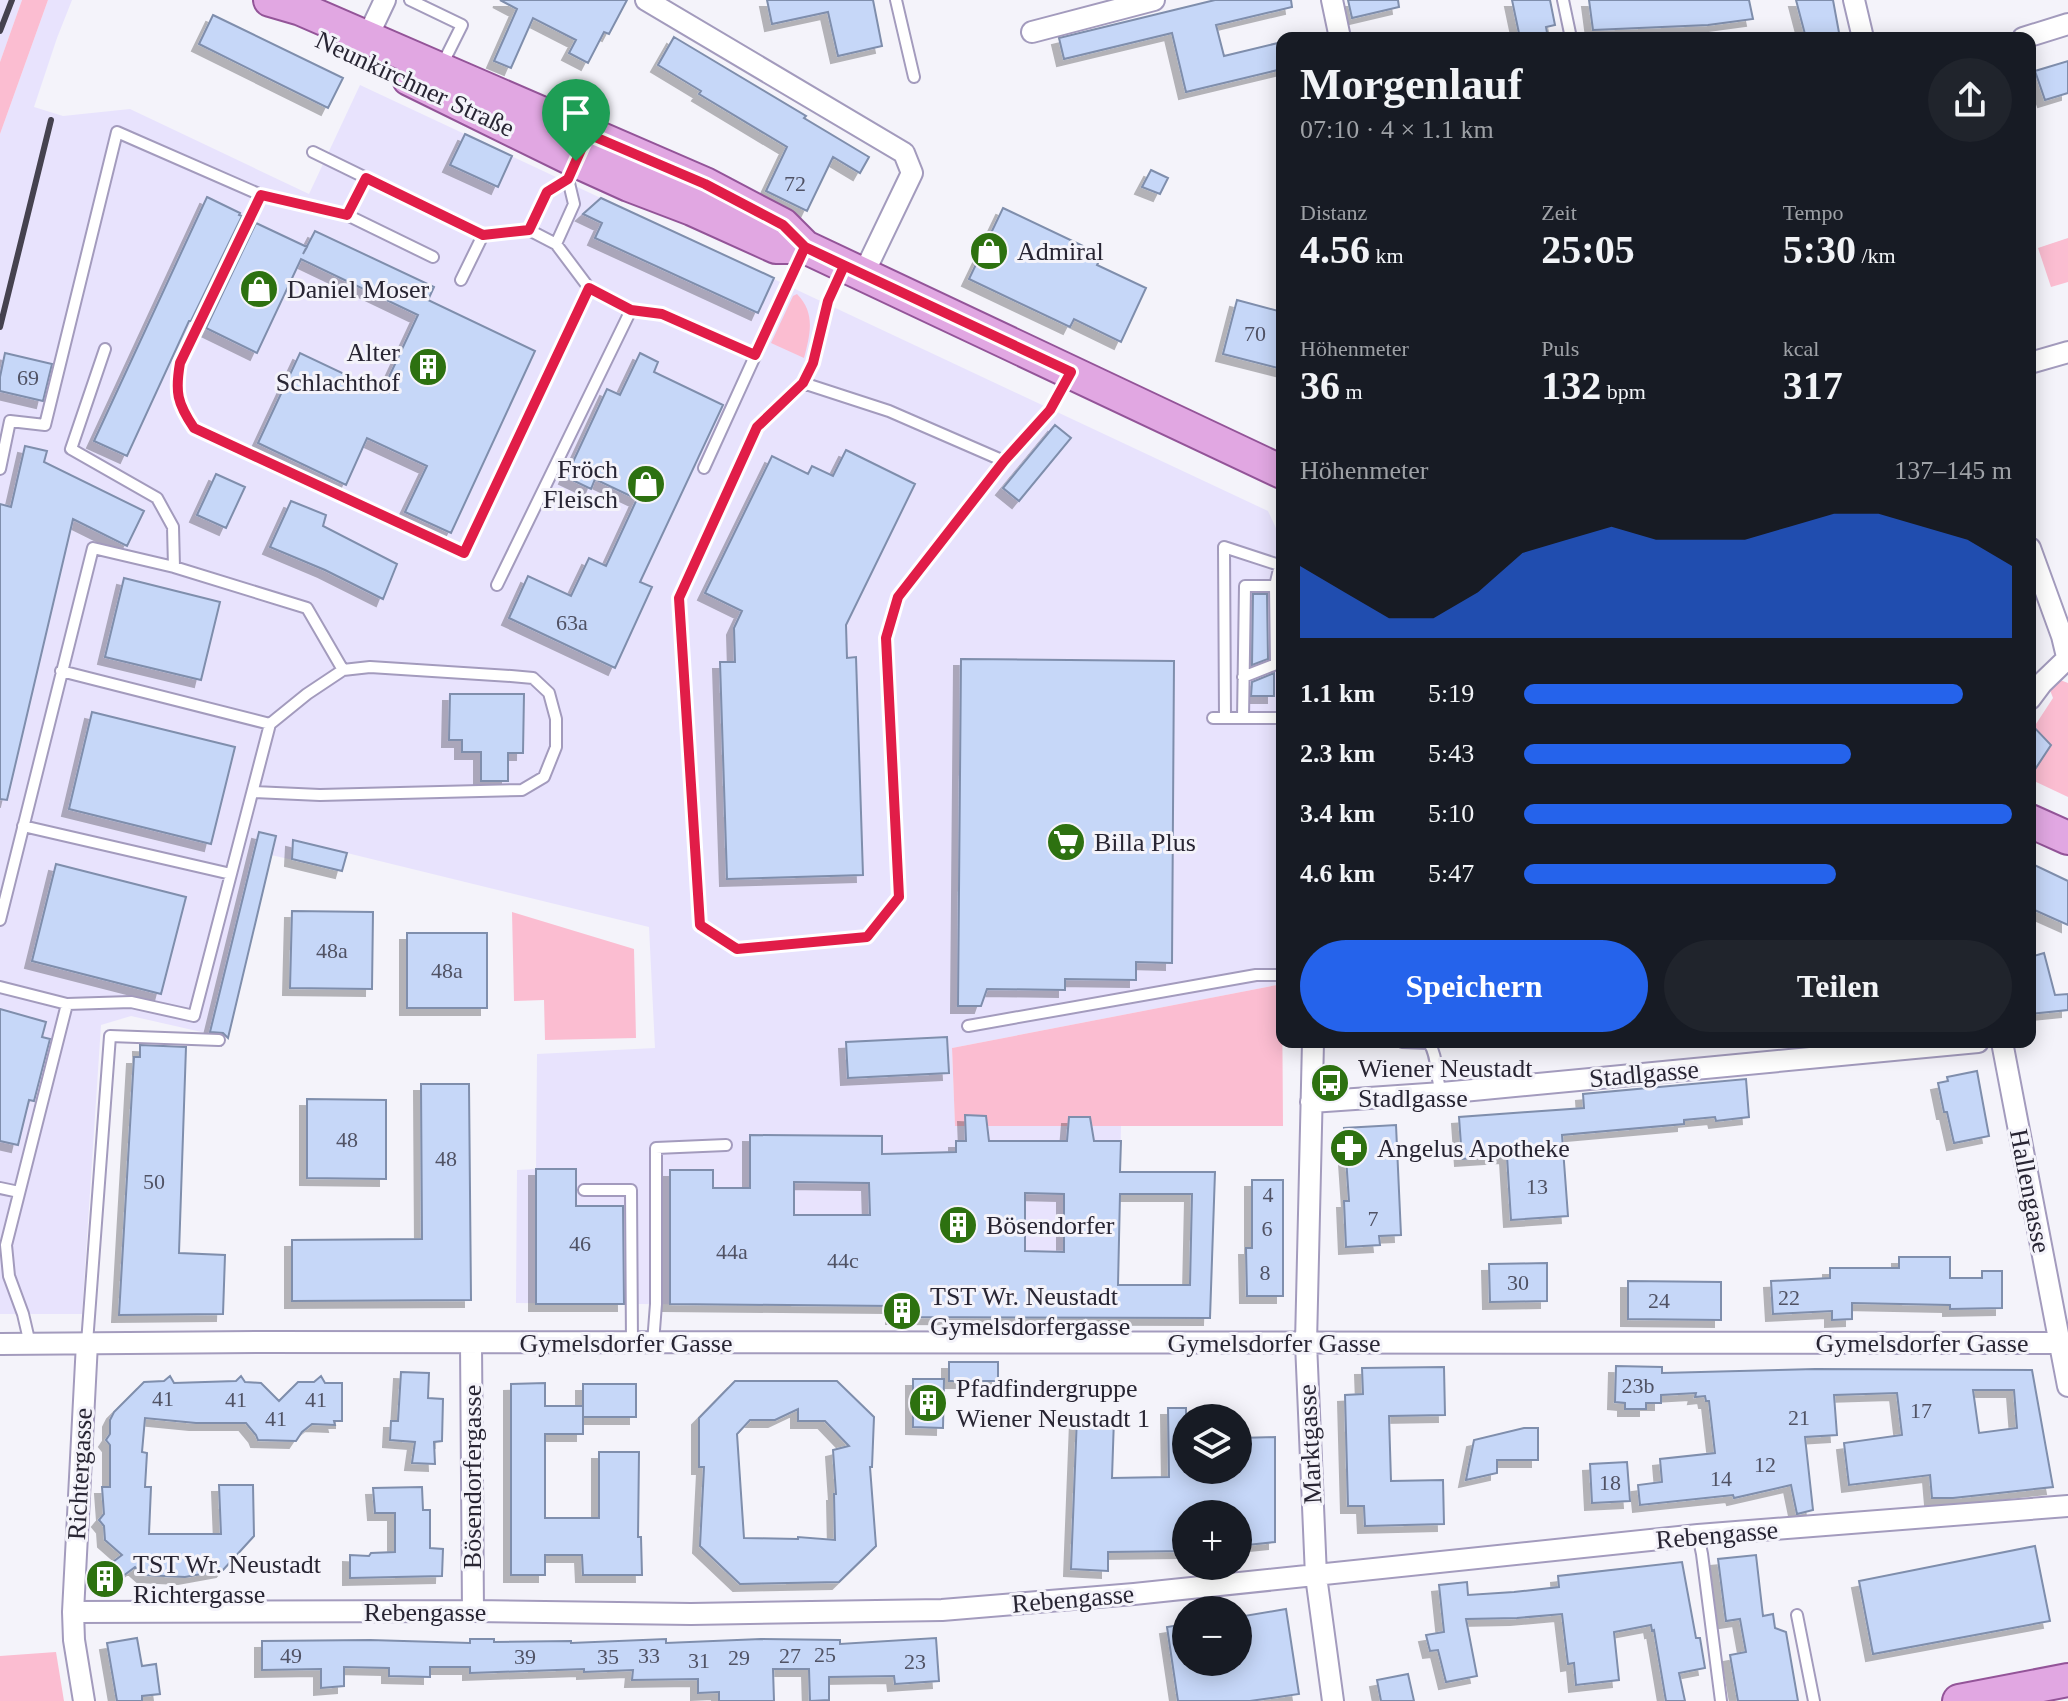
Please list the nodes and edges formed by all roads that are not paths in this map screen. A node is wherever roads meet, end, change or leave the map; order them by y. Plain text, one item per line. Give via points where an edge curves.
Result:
1 (250, 0) edge
2 (270, 0) edge
3 (385, 0) edge
4 (410, 0) edge
5 (646, 0) edge
6 (896, 0) edge
7 (1154, 0) edge
8 (1332, 0) edge
9 (1563, 0) edge
10 (1854, 0) edge
11 (2068, 24) edge
12 (1032, 32) dead end
13 (1339, 32) edge
14 (1570, 32) edge
15 (1862, 32) edge
16 (2036, 34) edge
17 (367, 38) junction
18 (440, 70) junction
19 (914, 77) dead end
20 (313, 152) dead end
21 (577, 158) junction
22 (366, 178) junction
23 (261, 195) junction
24 (347, 215) junction
25 (529, 230) junction
26 (483, 235) junction
27 (556, 244) junction
28 (805, 247) junction
29 (433, 257) dead end
30 (854, 271) junction
31 (461, 280) dead end
32 (589, 288) junction
33 (631, 310) junction
34 (105, 349) dead end
35 (2068, 352) edge
36 (755, 355) junction
37 (2036, 361) edge
38 (1071, 372) junction
39 (803, 383) junction
40 (1004, 461) junction
41 (704, 468) dead end
42 (0, 469) edge
43 (1276, 469) edge
44 (1276, 563) edge
45 (2036, 564) edge
46 (174, 567) junction
47 (1276, 582) edge
48 (497, 585) dead end
49 (1275, 586) junction
50 (2068, 659) edge
51 (343, 670) junction
52 (61, 671) junction
53 (1243, 677) junction
54 (2036, 691) edge
55 (1213, 718) dead end
56 (1225, 718) junction
57 (1243, 718) junction
58 (1276, 718) edge
59 (270, 724) junction
60 (253, 792) junction
61 (2036, 824) edge
62 (23, 826) junction
63 (2068, 838) edge
64 (231, 874) junction
65 (0, 920) edge
66 (1276, 975) edge
67 (0, 987) edge
68 (67, 1004) junction
69 (968, 1026) dead end
70 (219, 1040) dead end
71 (1313, 1048) edge
72 (1433, 1048) edge
73 (1915, 1048) edge
74 (2003, 1048) edge
75 (1442, 1093) junction
76 (1311, 1102) junction
77 (726, 1145) dead end
78 (0, 1188) edge
79 (584, 1190) dead end
80 (19, 1192) junction
81 (87, 1343) junction
82 (471, 1343) junction
83 (632, 1343) junction
84 (653, 1343) junction
85 (1306, 1343) junction
86 (2064, 1343) edge
87 (0, 1344) edge
88 (30, 1344) junction
89 (2068, 1386) edge
90 (2068, 1506) edge
91 (1698, 1535) junction
92 (1316, 1576) junction
93 (473, 1611) junction
94 (73, 1612) junction
95 (1797, 1615) dead end
96 (2068, 1680) edge
97 (84, 1701) edge
98 (1333, 1701) edge
99 (1721, 1701) edge
100 (1814, 1701) edge
101 (1959, 1701) edge

1 - 21 main road, Neunkirchner Straße via 293,27
2 - 17 main road, Neunkirchner Straße
3 - 17 street, Neunkirchner Straße
4 - 18 lane via 462,25
5 - 30 street via 904,153 912,173
6 - 19 lane
7 - 12 street
8 - 13 street
9 - 14 lane
10 - 15 street
11 - 16 street
17 - 18 main road, Neunkirchner Straße
18 - 21 main road, Neunkirchner Straße
20 - 22 lane
21 - 25 lane via 547,192
21 - 27 lane via 574,204
21 - 28 main road, Neunkirchner Straße via 776,247
22 - 24 lane
22 - 26 lane
23 - 24 lane
23 - 32 lane via 180,363 180,407 194,428 464,553
23 - 42 lane via 117,132 45,425 10,421
24 - 29 lane
25 - 26 lane
25 - 27 lane
26 - 31 lane
27 - 32 lane
28 - 30 main road, Neunkirchner Straße
28 - 36 lane
30 - 38 main road, Neunkirchner Straße
30 - 39 lane via 828,301
32 - 33 lane
33 - 36 lane via 662,314
33 - 48 lane
34 - 46 lane via 71,449 157,498 173,527
35 - 37 street
36 - 41 lane
38 - 40 lane via 1050,410
38 - 43 main road, Neunkirchner Straße
39 - 40 lane via 889,411
39 - 40 lane via 757,427 679,598 700,925 737,949 867,937 899,897 886,638 898,597
44 - 56 lane via 1224,547
45 - 50 street
46 - 51 lane via 307,608
46 - 52 lane via 93,548
47 - 49 lane
49 - 53 lane via 1276,664
49 - 53 lane via 1245,586
50 - 54 street
51 - 59 lane
51 - 60 lane via 370,667 533,678 549,693 556,719 556,747 544,777 522,790
52 - 59 lane
52 - 62 lane
53 - 57 lane
55 - 56 lane
56 - 57 lane
57 - 58 lane
59 - 60 lane
60 - 64 lane
61 - 63 main road
62 - 64 lane
62 - 65 lane
64 - 68 lane via 194,1016 131,1002
66 - 69 lane
67 - 68 lane
68 - 80 lane
70 - 81 lane via 110,1036
71 - 76 street, Marktgasse
72 - 75 lane
73 - 75 street, Stadlgasse
74 - 86 street, Hallengasse
75 - 76 street, Stadlgasse
76 - 85 street, Marktgasse
77 - 84 lane via 656,1148
78 - 80 lane
79 - 83 lane via 631,1190
80 - 88 lane via 6,1245 9,1276
81 - 82 street, Gymelsdorfer Gasse
81 - 88 street, Gymelsdorfer Gasse
81 - 94 street, Richtergasse
82 - 83 street, Gymelsdorfer Gasse
82 - 93 street, Bösendorfergasse
83 - 84 street, Gymelsdorfer Gasse
84 - 85 street, Gymelsdorfer Gasse
85 - 86 street, Gymelsdorfer Gasse
85 - 92 street, Marktgasse
86 - 89 street, Hallengasse
87 - 88 street, Gymelsdorfer Gasse
90 - 91 street, Rebengasse
91 - 92 street, Rebengasse
91 - 99 lane
92 - 93 street, Rebengasse via 942,1610
92 - 98 street, Marktgasse
93 - 94 street, Rebengasse
94 - 97 street, Richtergasse
95 - 100 lane
96 - 101 main road

